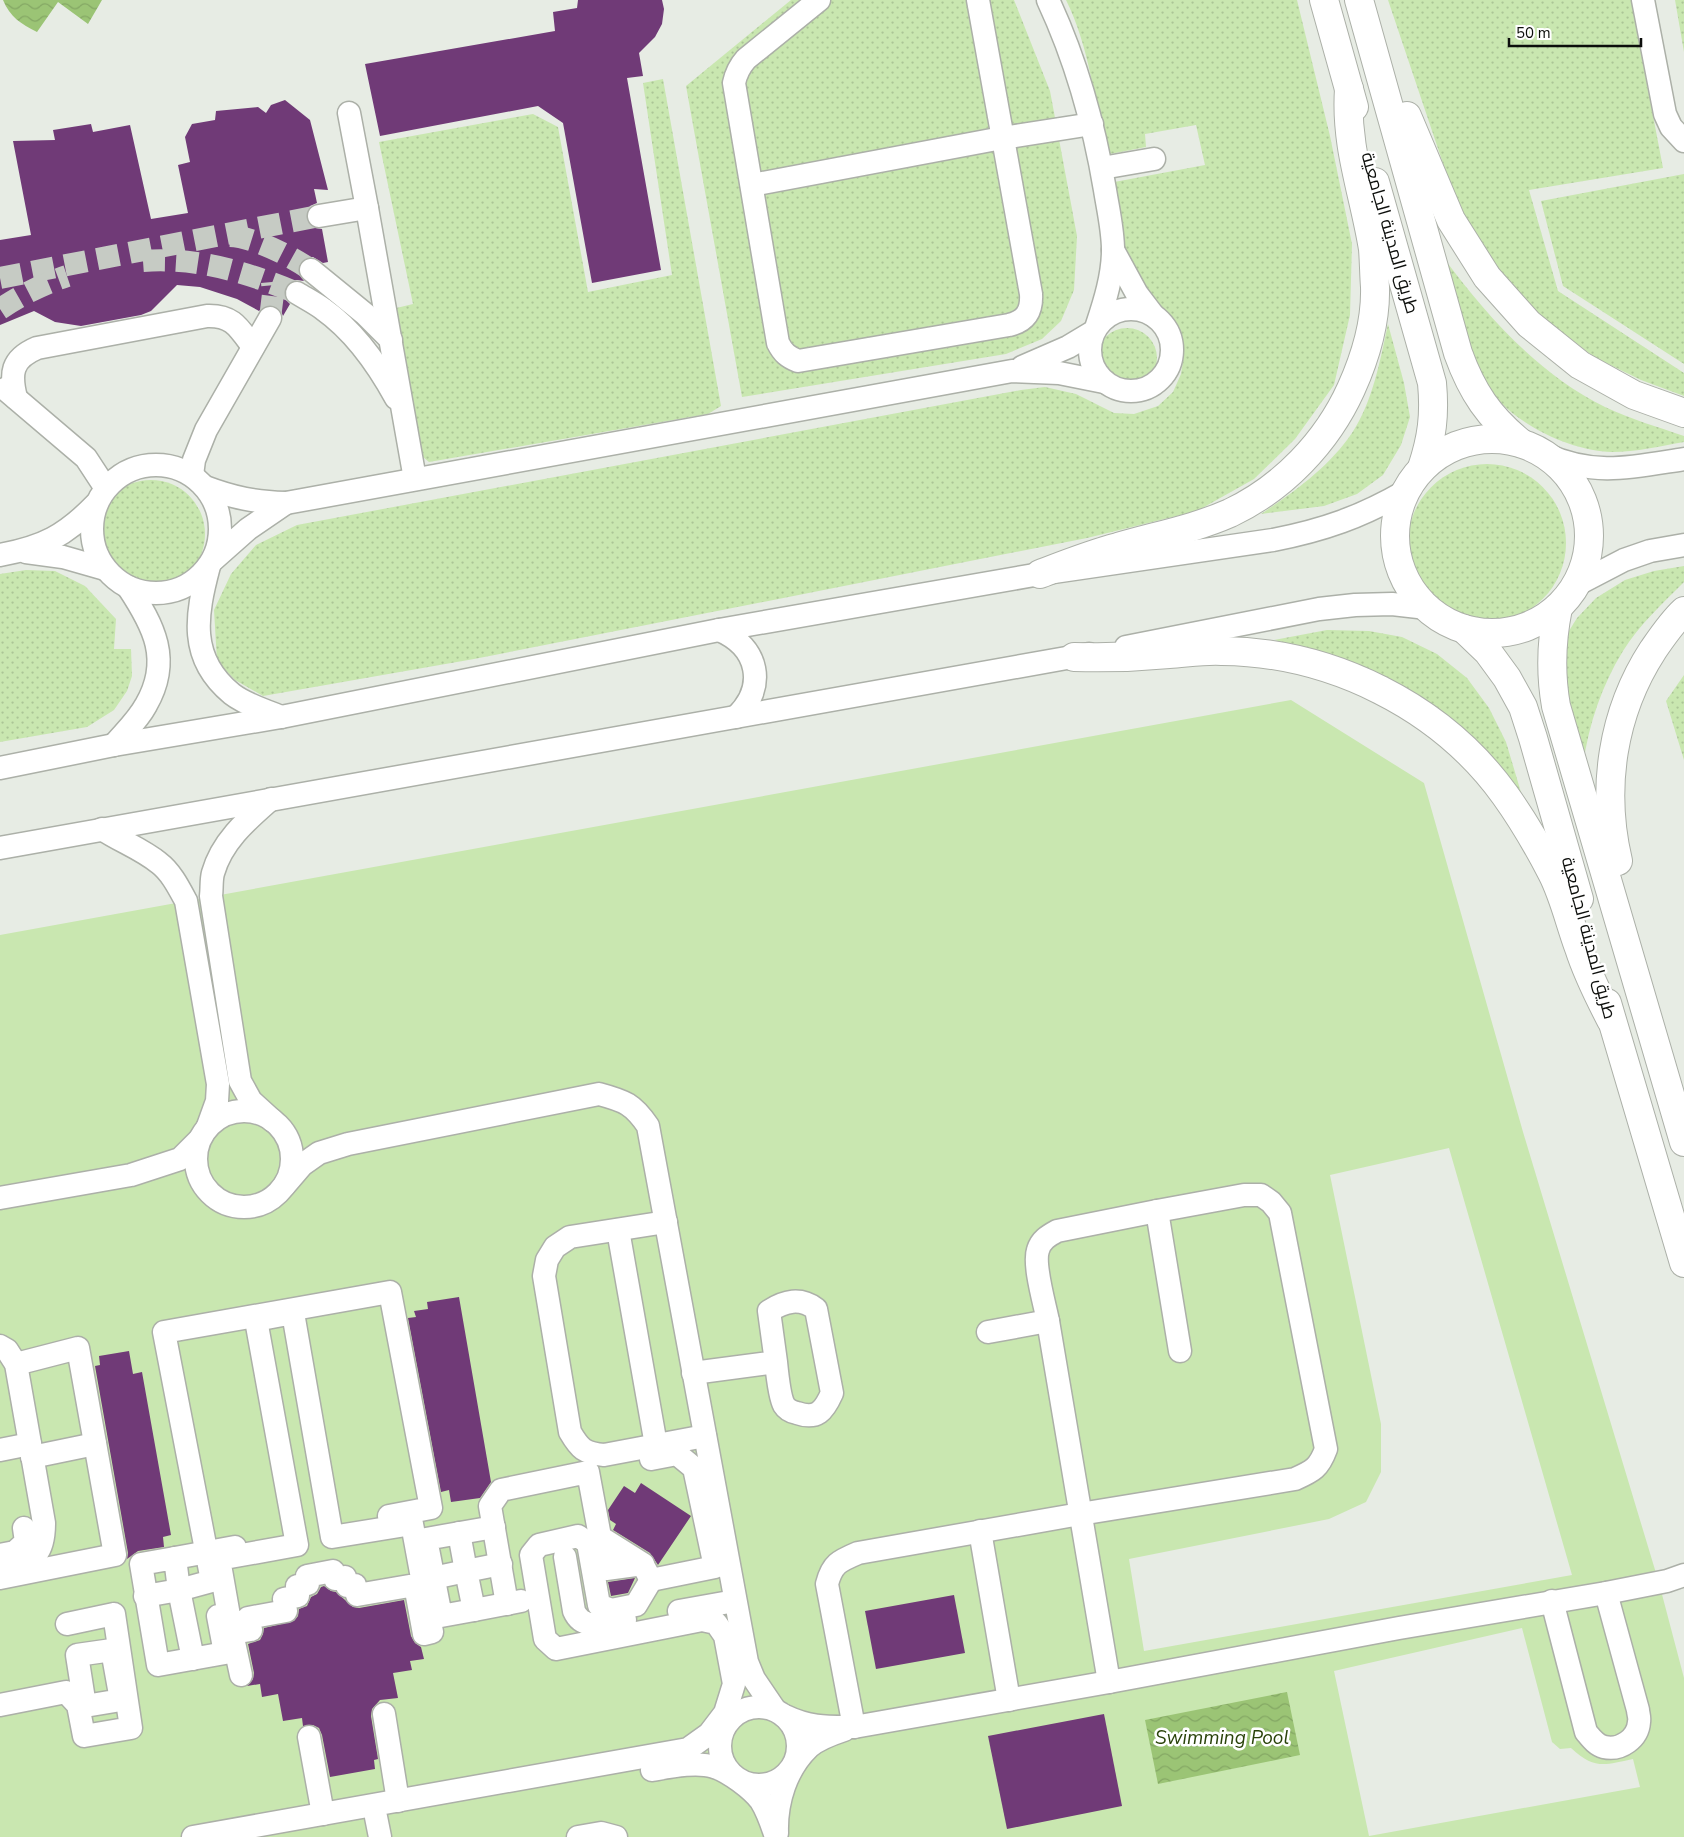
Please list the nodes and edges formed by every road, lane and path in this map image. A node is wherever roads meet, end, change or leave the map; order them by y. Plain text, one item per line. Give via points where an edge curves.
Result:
1 (819, 0) edge
2 (978, 0) edge
3 (1048, 0) edge
4 (1324, 0) edge
5 (1359, 0) edge
6 (1644, 0) edge
7 (1380, 73) junction
8 (1349, 89) junction
9 (349, 113) dead end
10 (1665, 114) junction
11 (1092, 124) junction
12 (1002, 138) junction
13 (1684, 141) edge
14 (1684, 156) edge
15 (1154, 159) dead end
16 (1102, 168) junction
17 (752, 185) junction
18 (367, 208) junction
19 (319, 216) tunnel mouth
20 (1113, 250) junction
21 (311, 270) tunnel mouth
22 (297, 292) tunnel mouth
23 (1153, 315) junction
24 (270, 318) tunnel mouth
25 (1095, 328) junction
26 (391, 340) junction
27 (253, 347) junction
28 (1012, 371) junction
29 (1104, 382) junction
30 (8, 392) edge
31 (402, 410) junction
32 (1684, 413) edge
33 (1521, 443) junction
34 (1545, 454) junction
35 (1684, 459) edge
36 (1422, 468) junction
37 (415, 480) junction
38 (199, 481) junction
39 (1406, 491) junction
40 (100, 496) junction
41 (286, 503) junction
42 (1684, 544) edge
43 (10, 553) edge
44 (211, 563) junction
45 (105, 569) junction
46 (1040, 574) junction
47 (1576, 585) junction
48 (128, 587) junction
49 (1427, 608) junction
50 (1558, 608) junction
51 (1684, 611) edge
52 (1464, 629) junction
53 (719, 630) junction
54 (1074, 657) junction
55 (281, 717) junction
56 (736, 717) junction
57 (114, 745) junction
58 (0, 768) edge
59 (271, 799) junction
60 (102, 829) junction
61 (0, 848) edge
62 (1647, 1017) junction
63 (1611, 1020) junction
64 (276, 1124) junction
65 (204, 1133) junction
66 (1684, 1142) edge
67 (348, 1144) junction
68 (131, 1175) junction
69 (284, 1186) junction
70 (213, 1196) junction
71 (0, 1198) edge
72 (1157, 1211) junction
73 (666, 1222) junction
74 (618, 1230) junction
75 (1684, 1263) edge
76 (1048, 1321) junction
77 (988, 1332) dead end
78 (0, 1346) edge
79 (1180, 1351) dead end
80 (776, 1362) junction
81 (16, 1364) junction
82 (694, 1373) junction
83 (705, 1436) junction
84 (95, 1444) junction
85 (656, 1445) junction
86 (0, 1450) edge
87 (31, 1450) junction
88 (588, 1472) junction
89 (1080, 1514) junction
90 (494, 1527) junction
91 (24, 1528) dead end
92 (330, 1528) junction
93 (980, 1531) junction
94 (459, 1533) junction
95 (296, 1535) junction
96 (207, 1553) junction
97 (0, 1555) edge
98 (565, 1557) dead end
99 (175, 1558) junction
100 (502, 1564) junction
101 (0, 1568) edge
102 (466, 1572) junction
103 (647, 1572) junction
104 (0, 1578) edge
105 (433, 1578) junction
106 (1678, 1578) edge
107 (212, 1580) junction
108 (179, 1590) junction
109 (1606, 1593) junction
110 (145, 1596) junction
111 (536, 1598) junction
112 (735, 1601) junction
113 (1552, 1601) junction
114 (507, 1604) junction
115 (474, 1610) junction
116 (218, 1615) junction
117 (185, 1621) junction
118 (67, 1624) dead end
119 (152, 1628) junction
120 (232, 1633) junction
121 (193, 1659) junction
122 (747, 1662) junction
123 (116, 1674) dead end
124 (241, 1675) dead end
125 (1109, 1682) junction
126 (0, 1695) edge
127 (1009, 1700) junction
128 (0, 1705) edge
129 (780, 1713) junction
130 (384, 1714) dead end
131 (726, 1725) junction
132 (854, 1727) junction
133 (309, 1737) dead end
134 (794, 1766) junction
135 (664, 1768) junction
136 (737, 1780) junction
137 (398, 1801) junction
138 (323, 1814) junction
139 (378, 1827) edge
140 (193, 1837) edge
141 (264, 1837) edge
142 (578, 1837) edge
143 (616, 1837) edge
144 (777, 1837) edge

1 - 17 street via 746,59 736,74 734,83
2 - 12 street
3 - 11 street via 1077,71
4 - 8 main road, طريق المدينة الجامعية
5 - 7 main road, طريق المدينة الجامعية
6 - 10 street
7 - 32 main road via 1404,110 1451,220 1487,278 1529,324 1580,365 1634,395
7 - 33 main road, طريق المدينة الجامعية via 1463,367 1489,412
8 - 36 main road, طريق المدينة الجامعية via 1432,383 1433,426
8 - 46 main road via 1349,134 1373,250 1375,290 1371,329 1360,368 1338,413 1296,468 1230,512 1192,527 1084,557
9 - 18 street
10 - 13 street via 1671,127
10 - 14 street via 1661,126 1662,139 1669,149
11 - 12 street
11 - 16 street
12 - 17 street
12 - 17 street via 1032,302 1025,318 1009,325 808,360 789,358 778,343
15 - 16 street
16 - 20 street
18 - 19 street
18 - 26 street
20 - 23 street via 1137,294
20 - 25 street via 1106,292
21 - 26 street
22 - 31 street via 324,309 348,331 387,381
23 - 25 street via 1138,309 1123,309 1109,315
23 - 29 street via 1171,338 1172,354 1160,380 1147,388 1132,391
24 - 27 street
25 - 28 street via 1068,348
25 - 29 street via 1090,353 1092,364
26 - 31 street
27 - 30 street via 237,325 228,319 207,316 26,352 14,369
27 - 38 street via 206,430 194,460
28 - 29 street via 1059,373
28 - 37 street
30 - 40 street via 86,458
31 - 37 street
33 - 34 main road
33 - 36 main road via 1494,438 1468,441 1443,452
34 - 35 street via 1564,463 1606,469
34 - 47 main road via 1565,472 1580,494 1588,519 1586,564
36 - 39 main road
37 - 41 street
38 - 40 street via 170,466 146,464 117,476
38 - 41 street via 232,497
38 - 44 street via 215,504 220,522 219,542
39 - 46 street via 1375,509 1308,534
39 - 49 main road via 1396,522 1397,555 1413,592
40 - 43 street via 79,521 61,535
40 - 45 street via 91,526 94,549
41 - 44 street via 248,529
42 - 47 street via 1624,560
43 - 45 street via 63,557
44 - 48 street via 196,580 163,593
44 - 55 street via 198,618 200,646 206,663 233,694
45 - 48 street
46 - 53 street
47 - 50 main road
48 - 57 street via 151,626 159,654 158,666 154,687 145,706
49 - 52 main road
49 - 54 street via 1392,604 1319,609
50 - 52 main road via 1530,626 1498,633
50 - 62 main road, طريق المدينة الجامعية via 1551,657 1556,706
51 - 62 main road via 1662,636 1632,688 1614,746 1611,777 1612,837 1640,962
52 - 63 main road, طريق المدينة الجامعية via 1493,658 1523,707
53 - 55 street
53 - 56 street via 742,644 754,668 752,695
54 - 56 street
54 - 63 main road via 1221,651 1262,653 1342,672 1415,710 1478,762 1505,794 1527,828 1553,876 1579,950
55 - 57 street
56 - 59 street
57 - 58 street
59 - 60 street
59 - 64 street via 232,836 213,874 211,896 240,1081 251,1101
60 - 61 street
60 - 65 street via 142,850 160,864 176,882 186,901 218,1084 217,1101
62 - 66 main road, طريق المدينة الجامعية
63 - 75 main road, طريق المدينة الجامعية
64 - 65 street via 260,1114 232,1112 219,1117
64 - 67 street via 299,1140 318,1145
64 - 69 street via 287,1138 291,1150 292,1162
65 - 68 street via 180,1159
65 - 70 street via 196,1155 197,1170
67 - 69 street via 319,1153 302,1165
67 - 73 street via 599,1094 622,1100 639,1113 648,1126
68 - 70 street via 183,1177
68 - 71 street
69 - 70 street via 273,1198 259,1205 227,1204
72 - 76 street via 1057,1231 1045,1237 1038,1251 1037,1266
72 - 79 street
72 - 89 street via 1244,1195 1261,1195 1280,1213 1326,1449 1321,1463 1312,1472 1295,1479
73 - 74 street
73 - 82 street
74 - 85 street
74 - 85 street via 570,1237 555,1247 547,1260 544,1276 570,1432 578,1446 589,1453 604,1455
76 - 77 street
76 - 89 street
78 - 81 street via 7,1350
80 - 80 street via 783,1404 790,1411 806,1416 819,1414 832,1393 816,1309 808,1303 786,1302 769,1311
80 - 82 street
81 - 84 street via 78,1348
81 - 87 street
82 - 83 street
83 - 85 street
83 - 112 street
84 - 87 street
84 - 104 street via 115,1555
86 - 87 street
87 - 101 street via 44,1539 37,1555 23,1563
88 - 90 street via 501,1490 490,1506
88 - 103 street via 606,1570
88 - 103 street via 677,1454 694,1468 715,1567
89 - 93 street
89 - 125 street
90 - 94 street
90 - 100 street
91 - 97 street via 26,1542 15,1552
92 - 95 street
92 - 95 street via 293,1313 256,1320
92 - 96 street via 431,1508 390,1292 164,1332
92 - 120 street via 332,1537 412,1524 432,1632 424,1634 415,1585 357,1595 355,1585 347,1586 346,1577 335,1579 334,1571 307,1576 308,1584 296,1586 298,1596 284,1599 286,1611 248,1618 251,1630
93 - 127 street
93 - 132 street via 858,1553 840,1560 830,1571 827,1584
94 - 102 street
94 - 105 street via 426,1539
95 - 96 street
95 - 120 street via 297,1545 219,1559
96 - 99 street
96 - 107 street
98 - 112 street via 574,1611 581,1622 588,1624
99 - 108 street
99 - 110 street via 141,1564
100 - 102 street
100 - 114 street
102 - 105 street
102 - 115 street
103 - 111 street via 636,1606 611,1610 599,1605 588,1543 578,1536 539,1546 530,1556
105 - 115 street via 440,1616
106 - 109 street
107 - 108 street
107 - 116 street
108 - 110 street
108 - 117 street
109 - 113 street
109 - 113 street via 1639,1722 1636,1734 1617,1747 1604,1747 1594,1742 1586,1732
110 - 119 street
111 - 114 street
111 - 137 street via 545,1639 556,1649 702,1620 716,1623 725,1636 734,1684 725,1714 709,1734 688,1749
112 - 122 street
113 - 125 street
114 - 115 street
116 - 117 street
116 - 121 street via 225,1653
117 - 119 street
117 - 121 street
118 - 128 street via 114,1614 131,1728 84,1736 78,1705 66,1692
119 - 121 street via 158,1665
120 - 124 street
122 - 129 street via 763,1695
122 - 131 street via 746,1682
123 - 126 street
125 - 127 street
127 - 132 street
129 - 131 street via 751,1707 739,1712
129 - 132 street via 802,1724 824,1728
129 - 134 street via 793,1727 798,1740
130 - 137 street
131 - 135 street via 705,1749
131 - 136 street via 719,1741 722,1763
132 - 134 street via 828,1735 809,1747
133 - 138 street
134 - 136 street via 775,1783 749,1785
134 - 144 street via 780,1795
135 - 136 street via 713,1766
135 - 139 street
136 - 144 street via 760,1800
137 - 138 street
138 - 140 street
139 - 141 street
142 - 143 street via 601,1833

